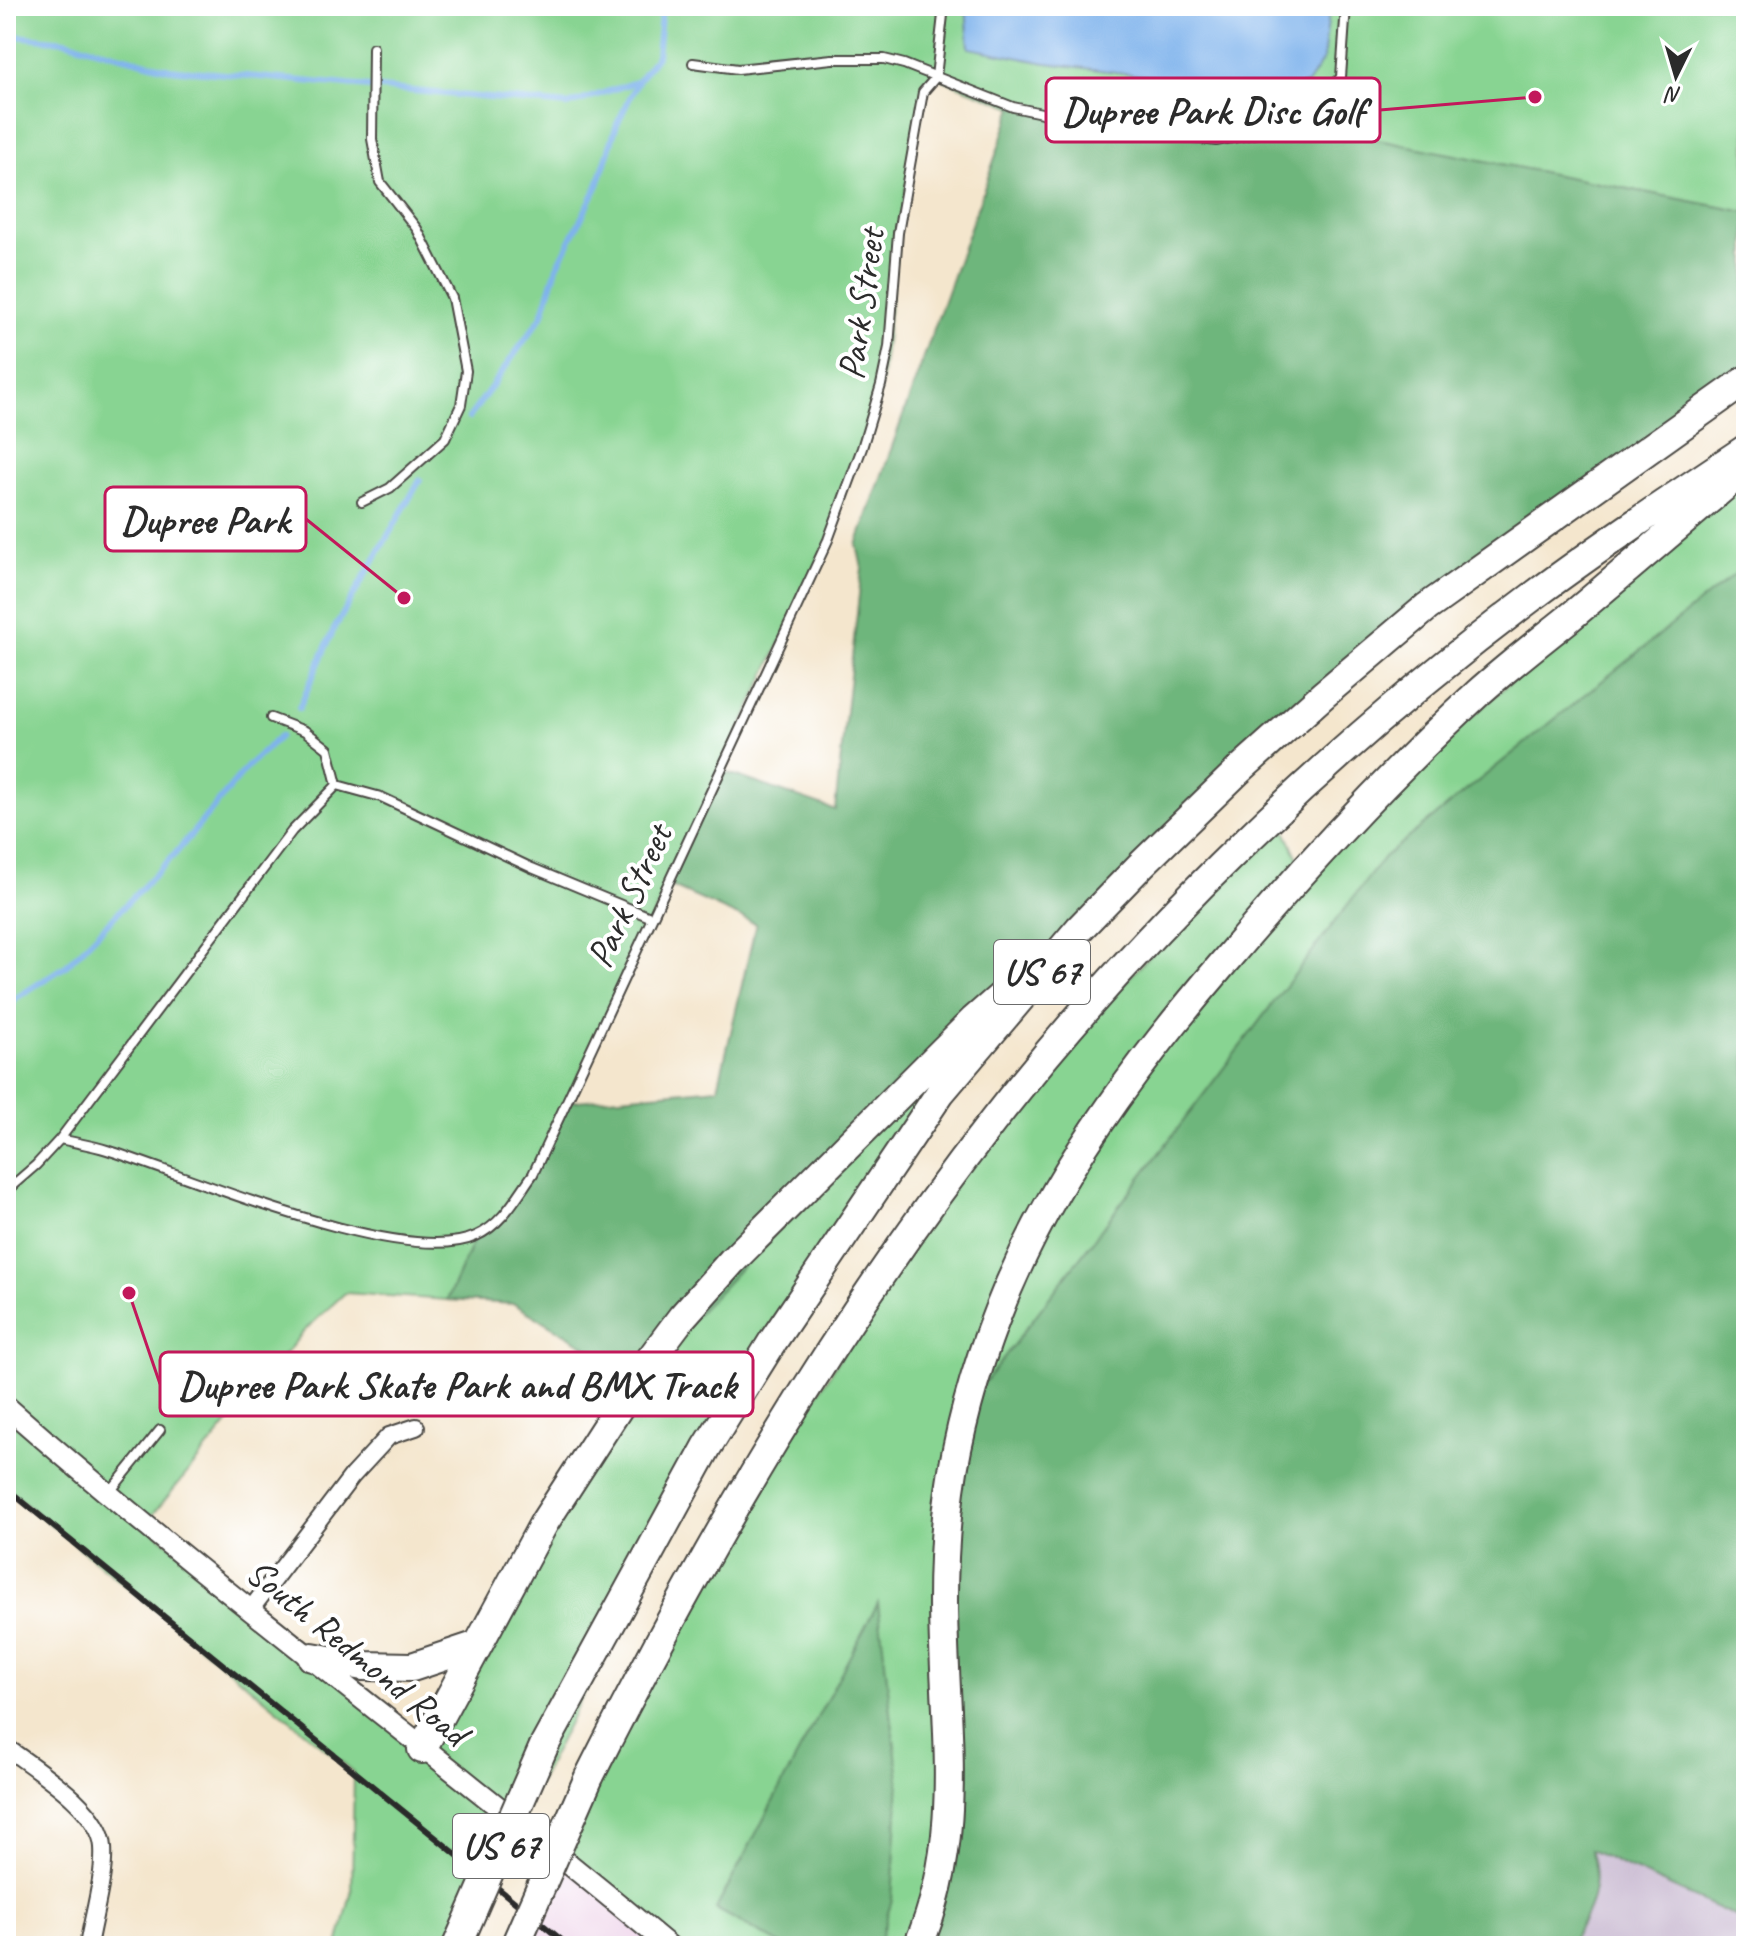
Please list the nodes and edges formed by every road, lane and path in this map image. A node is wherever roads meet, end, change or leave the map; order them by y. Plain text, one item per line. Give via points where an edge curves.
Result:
1 (944, 6) edge
2 (1346, 6) edge
3 (373, 48) dead end
4 (693, 63) dead end
5 (936, 77) junction
6 (1746, 380) edge
7 (1746, 449) edge
8 (1746, 468) edge
9 (362, 502) dead end
10 (271, 718) dead end
11 (337, 785) junction
12 (650, 917) junction
13 (1079, 929) junction
14 (60, 1139) junction
15 (6, 1191) edge
16 (6, 1406) edge
17 (416, 1427) dead end
18 (160, 1430) dead end
19 (109, 1494) junction
20 (251, 1609) junction
21 (475, 1646) junction
22 (312, 1657) junction
23 (6, 1747) edge
24 (422, 1749) junction
25 (88, 1946) edge
26 (457, 1946) edge
27 (515, 1946) edge
28 (669, 1946) edge
29 (918, 1946) edge

1 - 5 lane, Park Street
2 - 5 lane via 1341,77 1302,125 1216,141 1013,107
3 - 9 lane via 372,139 380,182 417,229 452,298 466,371 461,405 445,439 390,488
4 - 5 lane via 738,69 884,59
5 - 12 lane, Park Street via 923,92 898,233 889,347 862,448 828,540
6 - 13 highway, US 67 via 1427,607 1238,771
7 - 27 highway, US 67, bridge via 1529,600 1364,734 1188,900 994,1120 811,1378 693,1577 589,1777
8 - 29 highway via 1479,693 1333,837 1174,1022 1100,1119 1047,1206 987,1339 952,1477 943,1597 951,1797 942,1873
10 - 11 lane via 305,731 328,749
11 - 12 lane via 381,797
11 - 14 lane via 292,831
12 - 14 lane, Park Street via 533,1174 501,1219 475,1237 441,1244 390,1241 103,1148
13 - 21 highway via 974,1020 682,1317 584,1458
13 - 26 highway, US 67, bridge via 940,1093 699,1461 544,1746
14 - 15 lane
16 - 19 street, South Redmond Road
17 - 20 street via 389,1436 352,1476
18 - 19 lane
19 - 20 street, South Redmond Road
20 - 22 street, South Redmond Road
21 - 22 highway via 412,1667
21 - 24 highway
22 - 24 street, South Redmond Road
23 - 25 street via 83,1807 100,1832 103,1858
24 - 28 street, South Redmond Road

